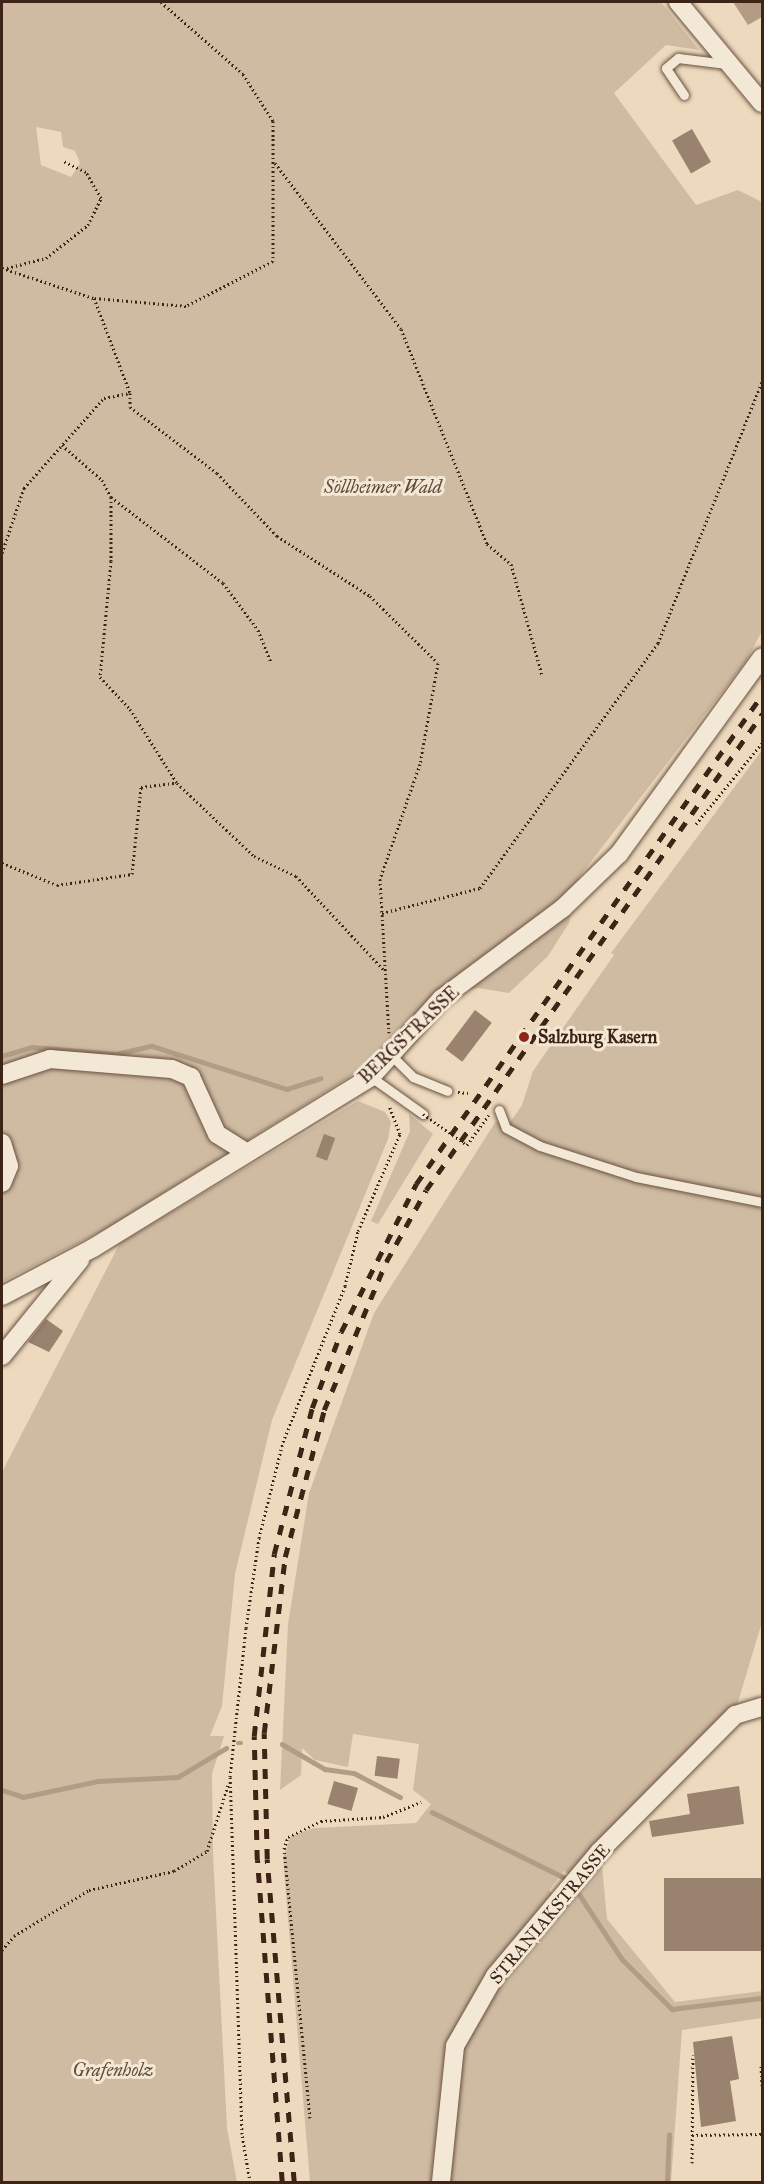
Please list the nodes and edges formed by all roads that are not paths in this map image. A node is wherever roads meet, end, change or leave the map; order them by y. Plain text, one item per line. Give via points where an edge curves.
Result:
1 (678, 2) edge
2 (728, 64) junction
3 (684, 95) dead end
4 (762, 103) edge
5 (762, 657) edge
6 (392, 1055) junction
7 (2, 1075) edge
8 (371, 1077) junction
9 (447, 1091) dead end
10 (495, 1111) road end
11 (423, 1114) road end
12 (2, 1143) edge
13 (246, 1152) junction
14 (2, 1183) edge
15 (762, 1202) edge
16 (93, 1248) junction
17 (2, 1296) edge
18 (2, 1356) edge
19 (762, 1707) edge
20 (441, 2182) edge

1 - 2 street
2 - 3 lane via 678,58 666,68
2 - 4 street
5 - 6 street, BERGSTRASSE via 619,854 563,908 441,999
6 - 8 street, BERGSTRASSE
6 - 9 lane via 413,1077
7 - 13 street via 50,1059 172,1069 191,1077 217,1134
8 - 11 lane
8 - 13 street, BERGSTRASSE
10 - 15 lane via 506,1128 540,1146 636,1177
12 - 14 street via 9,1166
13 - 16 street, BERGSTRASSE
16 - 17 street, BERGSTRASSE
16 - 18 street
19 - 20 street, STRANIAKSTRASSE via 735,1715 599,1852 495,1976 455,2046

